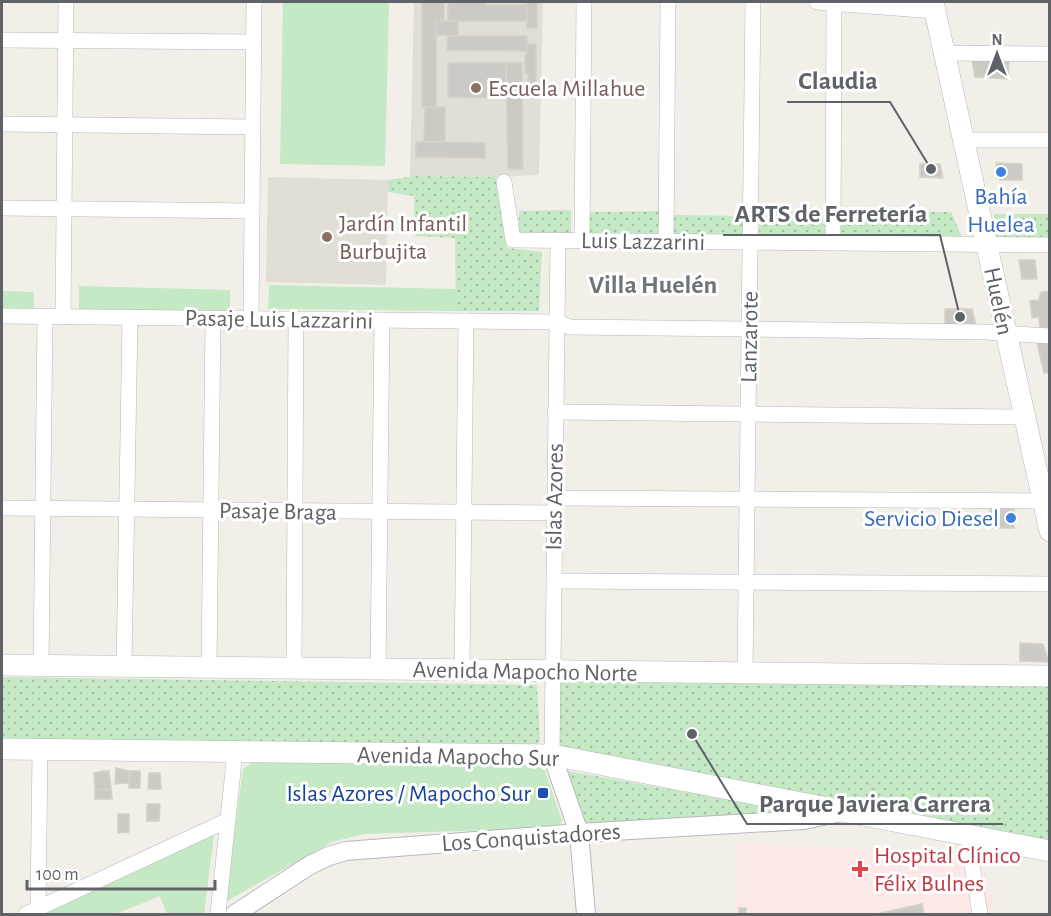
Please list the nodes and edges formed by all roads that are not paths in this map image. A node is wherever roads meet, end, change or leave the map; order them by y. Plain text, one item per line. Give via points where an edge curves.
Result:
1 (66, 2) edge
2 (254, 2) edge
3 (584, 2) edge
4 (668, 2) edge
5 (753, 2) edge
6 (817, 2) edge
7 (834, 3) junction
8 (934, 6) edge
9 (2, 40) edge
10 (65, 41) junction
11 (253, 42) junction
12 (945, 53) junction
13 (1050, 54) edge
14 (2, 124) edge
15 (65, 125) junction
16 (252, 127) junction
17 (964, 140) junction
18 (1050, 140) edge
19 (504, 182) dead end
20 (2, 208) edge
21 (64, 209) junction
22 (252, 211) junction
23 (558, 240) junction
24 (582, 240) junction
25 (666, 241) junction
26 (750, 242) junction
27 (832, 243) junction
28 (987, 244) junction
29 (1050, 245) edge
30 (2, 316) edge
31 (45, 317) junction
32 (63, 317) junction
33 (130, 318) junction
34 (213, 319) junction
35 (251, 319) junction
36 (296, 320) junction
37 (382, 320) junction
38 (466, 321) junction
39 (557, 322) junction
40 (749, 329) junction
41 (1006, 333) junction
42 (1050, 336) edge
43 (555, 412) junction
44 (748, 414) junction
45 (1024, 417) junction
46 (1044, 492) edge
47 (747, 499) junction
48 (554, 506) junction
49 (2, 508) edge
50 (43, 508) junction
51 (127, 509) junction
52 (211, 510) junction
53 (295, 511) junction
54 (380, 512) junction
55 (464, 513) junction
56 (1050, 531) edge
57 (554, 581) junction
58 (746, 583) junction
59 (1050, 584) edge
60 (2, 665) edge
61 (41, 666) junction
62 (124, 667) junction
63 (209, 668) junction
64 (294, 669) junction
65 (378, 670) junction
66 (462, 671) junction
67 (552, 672) junction
68 (745, 673) junction
69 (1050, 676) edge
70 (2, 749) edge
71 (40, 750) junction
72 (235, 752) junction
73 (552, 754) junction
74 (844, 812) junction
75 (228, 820) junction
76 (579, 833) junction
77 (974, 837) junction
78 (1050, 851) edge
79 (32, 912) edge
80 (219, 915) edge
81 (235, 915) edge
82 (586, 915) edge
83 (980, 915) edge

1 - 10 street
2 - 11 street
3 - 24 street
4 - 25 street
5 - 26 street, Lanzarote
6 - 7 street
7 - 8 street
7 - 27 street
8 - 12 main road, Huelén
9 - 10 street
10 - 11 street
10 - 15 street
11 - 16 street
12 - 13 street
12 - 17 main road, Huelén
14 - 15 street
15 - 16 street
15 - 21 street
16 - 22 street
17 - 18 street
17 - 28 main road, Huelén
19 - 23 street, Luis Lazzarini via 513,240
20 - 21 street
21 - 22 street
21 - 32 street
22 - 35 street
23 - 24 street, Luis Lazzarini
23 - 39 street, Islas Azores
24 - 25 street, Luis Lazzarini
25 - 26 street, Luis Lazzarini
26 - 27 street, Luis Lazzarini
26 - 40 street, Lanzarote
27 - 28 street, Luis Lazzarini
28 - 29 street, Luis Lazzarini
28 - 41 main road, Huelén
30 - 31 street, Pasaje Luis Lazzarini
31 - 32 street, Pasaje Luis Lazzarini
31 - 50 street
32 - 33 street, Pasaje Luis Lazzarini
33 - 34 street, Pasaje Luis Lazzarini
33 - 51 street
34 - 35 street, Pasaje Luis Lazzarini
34 - 52 street
35 - 36 street, Pasaje Luis Lazzarini
36 - 37 street, Pasaje Luis Lazzarini
36 - 53 street
37 - 38 street, Pasaje Luis Lazzarini
37 - 54 street
38 - 39 street, Pasaje Luis Lazzarini
38 - 55 street
39 - 40 street, Pasaje Luis Lazzarini via 570,327
39 - 43 street, Islas Azores
40 - 41 street, Pasaje Luis Lazzarini
40 - 44 street, Lanzarote
41 - 42 street, Pasaje Luis Lazzarini
41 - 45 main road, Huelén
43 - 44 street
43 - 48 street, Islas Azores
44 - 45 street
44 - 47 street, Lanzarote
45 - 46 main road, Huelén
46 - 47 street, Pasaje Braga
46 - 56 main road, Huelén
47 - 48 street, Pasaje Braga
47 - 58 street, Lanzarote
48 - 55 street, Pasaje Braga
48 - 57 street, Islas Azores
49 - 50 street, Pasaje Braga
50 - 51 street, Pasaje Braga
50 - 61 street
51 - 52 street, Pasaje Braga
51 - 62 street
52 - 53 street, Pasaje Braga
52 - 63 street
53 - 54 street, Pasaje Braga
53 - 64 street
54 - 55 street, Pasaje Braga
54 - 65 street
55 - 66 street
57 - 58 street
57 - 67 street, Islas Azores
58 - 59 street
58 - 68 street, Lanzarote
60 - 61 main road, Avenida Mapocho Norte
61 - 62 main road, Avenida Mapocho Norte
62 - 63 main road, Avenida Mapocho Norte
63 - 64 main road, Avenida Mapocho Norte
64 - 65 main road, Avenida Mapocho Norte
65 - 66 main road, Avenida Mapocho Norte
66 - 67 main road, Avenida Mapocho Norte
67 - 68 main road, Avenida Mapocho Norte
67 - 73 street, Islas Azores
68 - 69 main road, Avenida Mapocho Norte
70 - 71 main road, Avenida Mapocho Sur
71 - 72 main road, Avenida Mapocho Sur
71 - 79 street
72 - 73 main road, Avenida Mapocho Sur
72 - 75 street
73 - 74 main road, Avenida Mapocho Sur
73 - 76 street
74 - 76 street, Los Conquistadores via 804,820
74 - 77 main road, Avenida Mapocho Sur
75 - 79 street
75 - 80 street
76 - 81 street, Los Conquistadores via 338,853 310,865
76 - 82 street
77 - 78 main road, Avenida Mapocho Sur
77 - 83 street via 970,854

